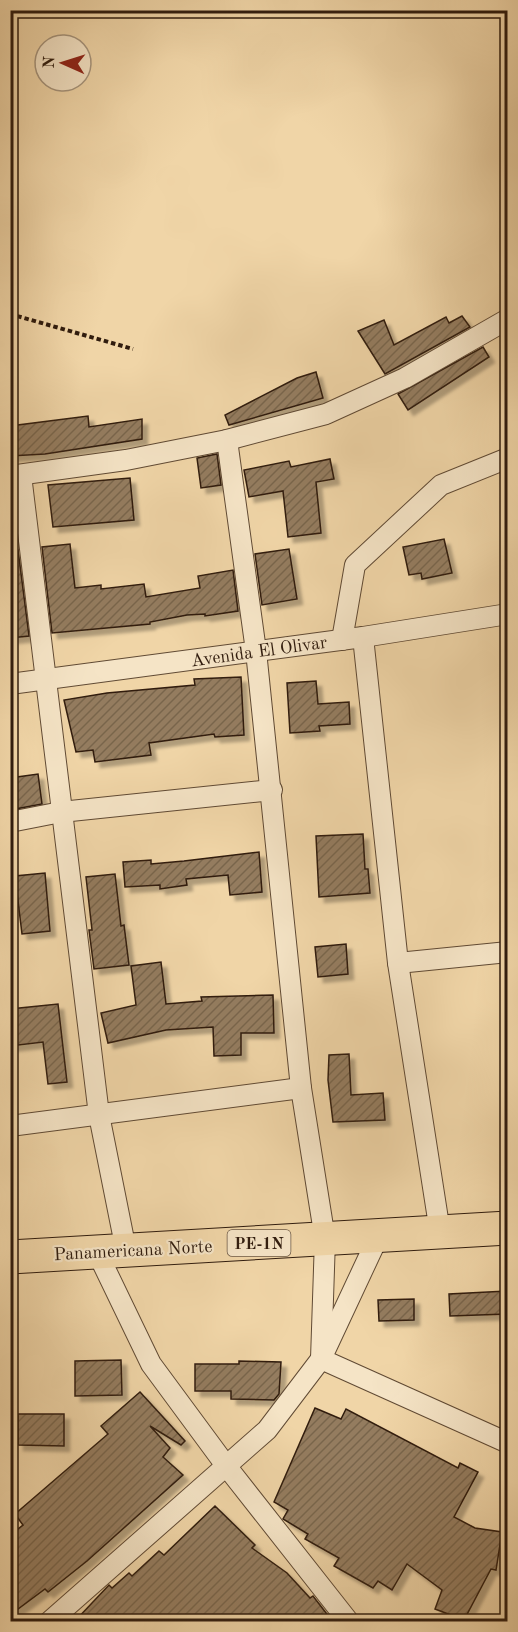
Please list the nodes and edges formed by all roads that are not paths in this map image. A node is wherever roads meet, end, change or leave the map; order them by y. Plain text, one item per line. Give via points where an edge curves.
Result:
1 (507, 319) edge
2 (227, 440) junction
3 (507, 458) edge
4 (16, 476) edge
5 (507, 614) edge
6 (363, 637) junction
7 (342, 640) junction
8 (256, 651) junction
9 (47, 680) junction
10 (10, 684) edge
11 (272, 790) junction
12 (61, 812) junction
13 (10, 822) edge
14 (507, 952) edge
15 (398, 963) junction
16 (301, 1088) junction
17 (99, 1115) junction
18 (10, 1126) edge
19 (507, 1228) edge
20 (440, 1232) junction
21 (379, 1235) junction
22 (325, 1239) junction
23 (111, 1251) junction
24 (10, 1257) edge
25 (321, 1359) junction
26 (507, 1443) edge
27 (227, 1467) junction
28 (49, 1622) edge
29 (349, 1622) edge

1 - 2 street via 405,378 326,414
2 - 4 street
2 - 8 street
3 - 7 street via 441,485 355,565
4 - 9 street
5 - 6 street, Avenida El Olivar
6 - 7 street, Avenida El Olivar
6 - 15 street
7 - 8 street, Avenida El Olivar
8 - 9 street, Avenida El Olivar
8 - 11 street
9 - 10 street, Avenida El Olivar
9 - 12 street
11 - 12 street
11 - 16 street
12 - 13 street
12 - 17 street
14 - 15 street
15 - 20 street
16 - 17 street
16 - 22 street
17 - 18 street
17 - 23 street
19 - 20 highway, Panamericana Norte / PE-1N
20 - 21 highway, Panamericana Norte / PE-1N
21 - 22 highway, Panamericana Norte / PE-1N
21 - 25 street
22 - 23 highway, Panamericana Norte / PE-1N
22 - 25 street
23 - 24 highway, Panamericana Norte / PE-1N
23 - 27 street via 151,1364
25 - 26 street
25 - 27 street via 267,1430
27 - 28 street
27 - 29 street

